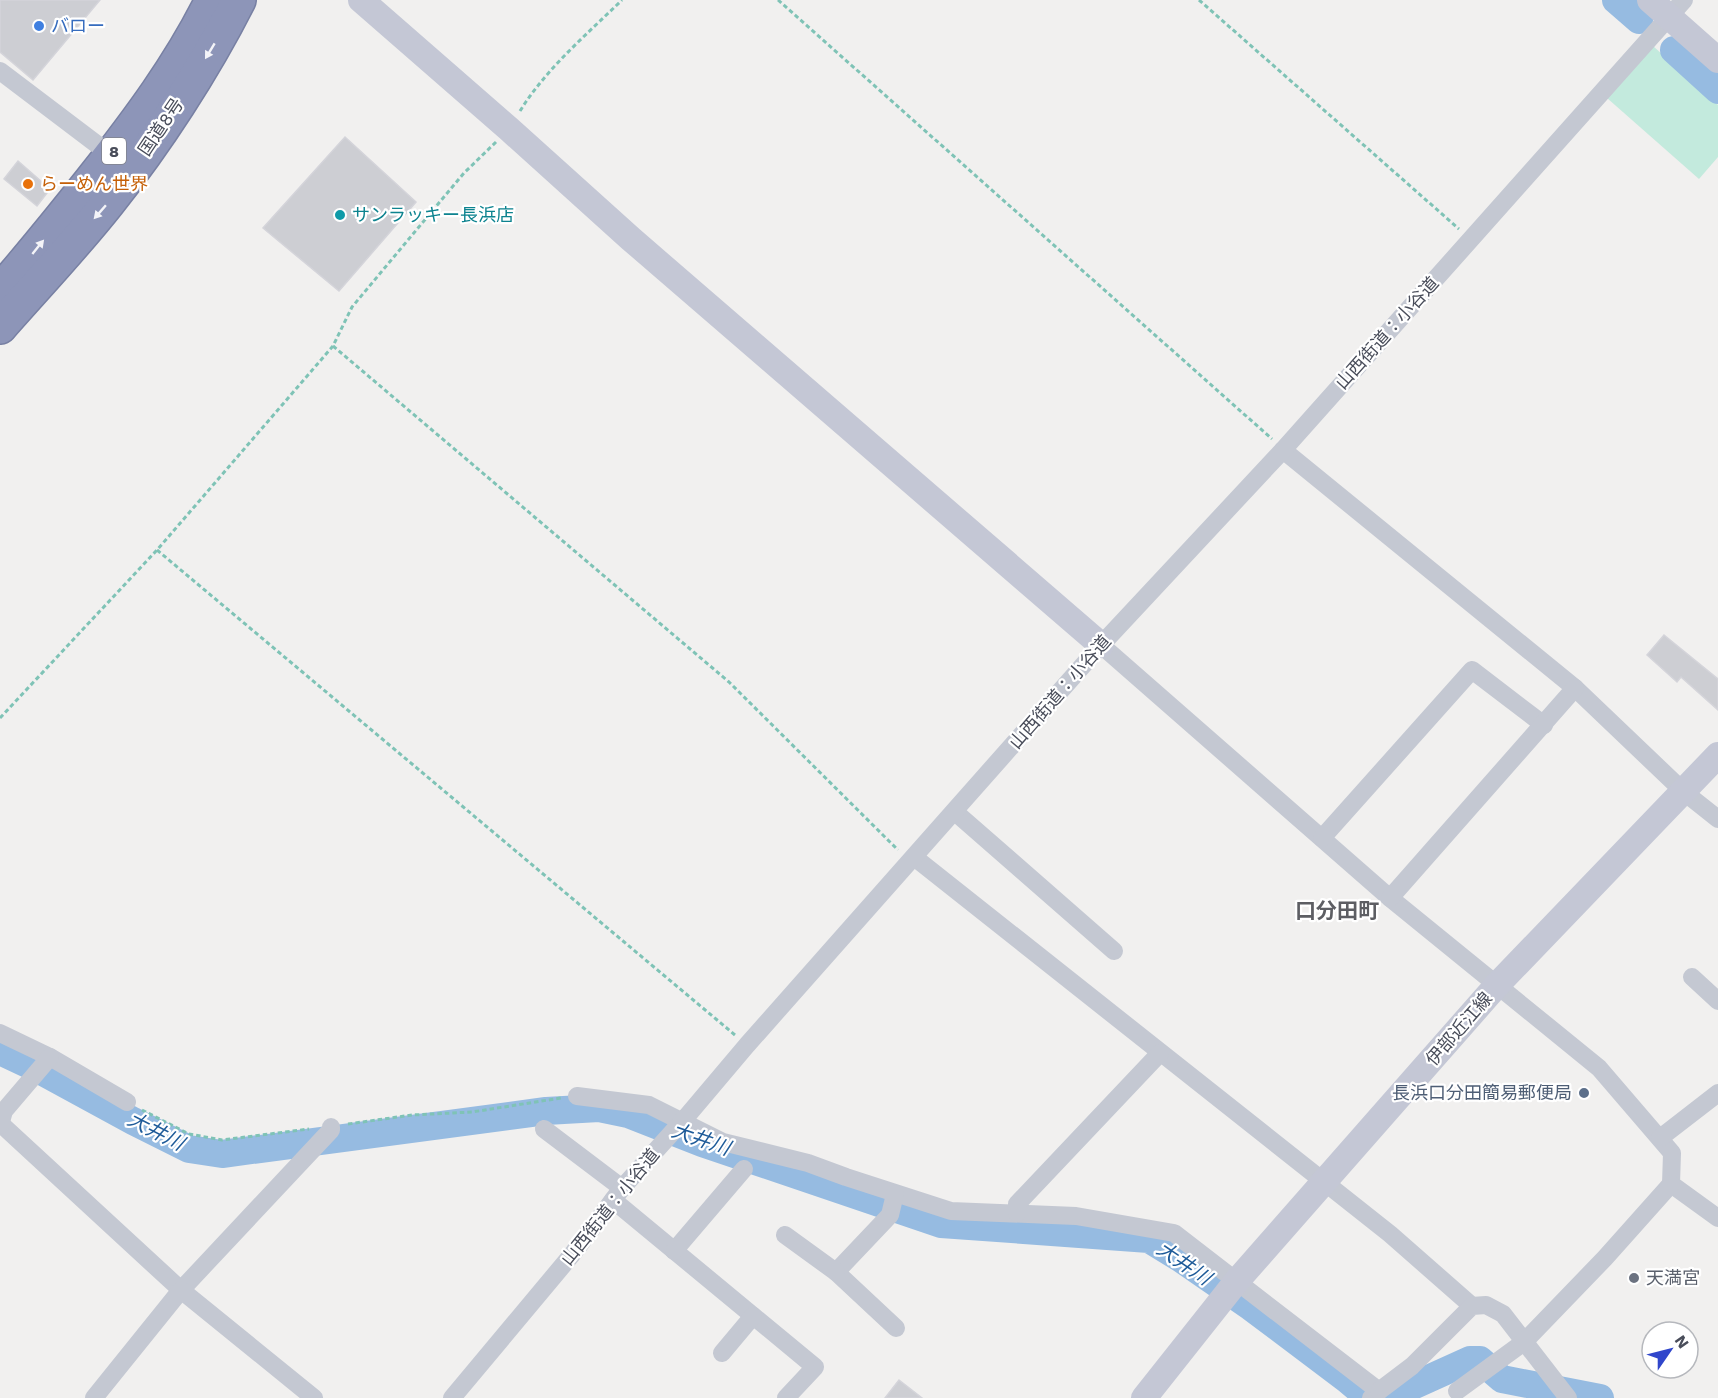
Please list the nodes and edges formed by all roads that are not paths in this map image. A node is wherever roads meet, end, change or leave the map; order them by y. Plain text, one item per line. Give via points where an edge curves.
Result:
1 (212, 0) edge
2 (239, 0) edge
3 (361, 0) edge
4 (1650, 0) edge
5 (1677, 8) edge
6 (1718, 60) edge
7 (0, 71) edge
8 (111, 155) junction
9 (0, 291) edge
10 (0, 327) edge
11 (1283, 450) junction
12 (1101, 645) junction
13 (1575, 688) junction
14 (1544, 724) junction
15 (1718, 755) edge
16 (1684, 792) junction
17 (955, 812) junction
18 (1718, 819) edge
19 (1322, 838) junction
20 (912, 859) junction
21 (1390, 898) junction
22 (1114, 951) dead end
23 (1692, 977) dead end
24 (1497, 985) junction
25 (1718, 1001) edge
26 (0, 1033) edge
27 (1160, 1053) junction
28 (50, 1057) junction
29 (1718, 1093) edge
30 (577, 1096) road end
31 (127, 1102) road end
32 (682, 1122) junction
33 (0, 1125) edge
34 (331, 1127) road end
35 (544, 1129) dead end
36 (1660, 1138) junction
37 (744, 1168) dead end
38 (1323, 1182) junction
39 (1671, 1184) junction
40 (618, 1194) junction
41 (895, 1194) junction
42 (1017, 1213) junction
43 (1718, 1218) edge
44 (785, 1235) dead end
45 (674, 1251) junction
46 (836, 1272) junction
47 (1236, 1282) junction
48 (181, 1290) junction
49 (1472, 1306) junction
50 (753, 1316) junction
51 (896, 1328) dead end
52 (1524, 1342) junction
53 (722, 1353) dead end
54 (1457, 1391) dead end
55 (1375, 1395) edge
56 (94, 1398) edge
57 (314, 1398) edge
58 (452, 1398) edge
59 (786, 1398) edge
60 (1144, 1398) edge
61 (1568, 1398) edge

1 - 8 highway, 国道8号 / 8 via 166,81
2 -> 10 highway, 国道8号 / 8 via 196,75 108,203
3 - 12 street
4 - 5 street
5 - 6 street
5 - 11 street, 山西街道：小谷道
7 - 8 street
9 -> 8 highway, 国道8号 / 8
11 - 12 street, 山西街道：小谷道
11 - 13 street
12 - 17 street, 山西街道：小谷道
12 - 19 street
13 - 14 street
13 - 16 street
14 - 19 street via 1472,670
14 - 21 street
15 - 16 street, 伊部近江線
16 - 18 street
16 - 24 street, 伊部近江線
17 - 20 street, 山西街道：小谷道
17 - 22 street
19 - 21 street
20 - 27 street
20 - 32 street, 山西街道：小谷道
21 - 24 street
23 - 25 street
24 - 36 street via 1599,1068
24 - 38 street, 伊部近江線
26 - 28 street
27 - 38 street
27 - 42 street via 1017,1204
28 - 31 street
28 - 33 street via 4,1111
29 - 36 street
30 - 32 street via 649,1106
32 - 40 street, 山西街道：小谷道
32 - 41 street via 723,1142 808,1162
33 - 48 street
34 - 48 street
35 - 40 street
36 - 39 street via 1672,1153
37 - 45 street
38 - 47 street, 伊部近江線
38 - 49 street
39 - 43 street
39 - 52 street
40 - 45 street
40 - 58 street, 山西街道：小谷道
41 - 42 street via 951,1211
41 - 46 street via 890,1215
42 - 47 street via 1076,1216 1174,1233
44 - 46 street
45 - 50 street
46 - 51 street
47 - 55 street
47 - 60 street, 伊部近江線
48 - 56 street
48 - 57 street
49 - 52 street via 1486,1305 1503,1314
49 - 55 street via 1412,1366
50 - 53 street
50 - 59 street via 815,1367
52 - 54 street
52 - 61 street

